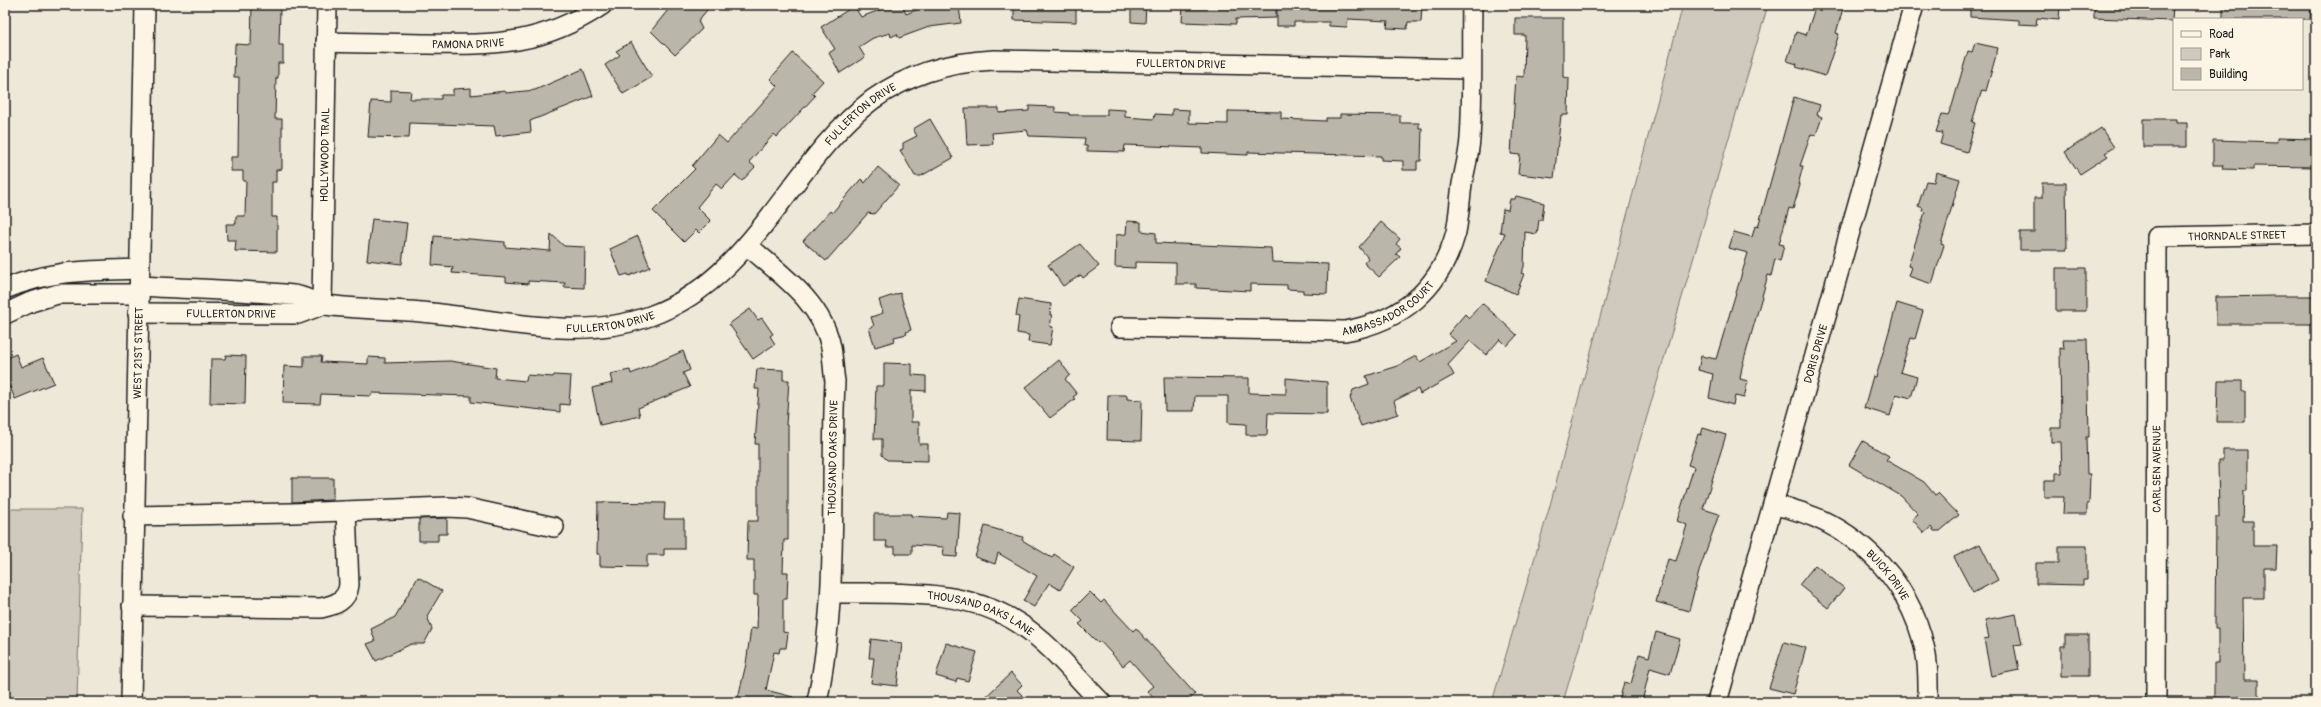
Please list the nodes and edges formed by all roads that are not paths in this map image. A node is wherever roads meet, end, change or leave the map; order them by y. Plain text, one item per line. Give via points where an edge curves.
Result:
1 (145, 5) edge
2 (327, 5) edge
3 (602, 5) edge
4 (1472, 5) edge
5 (1914, 5) edge
6 (326, 42) junction
7 (1471, 69) junction
8 (2316, 234) edge
9 (2157, 237) joint
10 (747, 245) junction
11 (139, 283) junction
12 (5, 289) edge
13 (322, 305) junction
14 (138, 313) junction
15 (5, 314) edge
16 (1120, 327) dead end
17 (1774, 506) junction
18 (346, 511) junction
19 (134, 516) junction
20 (554, 527) dead end
21 (831, 593) junction
22 (132, 606) junction
23 (131, 702) edge
24 (817, 702) edge
25 (1100, 702) edge
26 (1717, 702) edge
27 (1928, 702) edge
28 (2156, 702) edge

1 - 11 street, WEST 21ST STREET
2 - 6 street, HOLLYWOOD TRAIL
3 - 6 street, PAMONA DRIVE via 552,32 501,44
4 - 7 street, AMBASSADOR COURT
5 - 17 street, DORIS DRIVE
6 - 13 street, HOLLYWOOD TRAIL
7 - 10 street, FULLERTON DRIVE via 994,60 942,67 900,83 857,113 832,139
7 - 16 street, AMBASSADOR COURT via 1470,140 1456,231 1448,256 1434,280 1409,305 1379,323 1345,331
8 - 9 street, THORNDALE STREET
9 - 28 street, CARLSEN AVENUE
10 - 13 street, FULLERTON DRIVE via 718,276 690,297 651,316 609,326 584,329 557,328 421,312
10 - 21 street, THOUSAND OAKS DRIVE via 801,292 816,313 830,346 835,381
11 - 12 street, FULLERTON DRIVE via 65,272 32,278
11 - 13 street, FULLERTON DRIVE via 296,295
11 - 14 street, WEST 21ST STREET
11 - 15 street, FULLERTON DRIVE via 58,294 30,302
13 - 14 street, FULLERTON DRIVE via 298,314
14 - 19 street, WEST 21ST STREET
17 - 26 street, DORIS DRIVE
17 - 27 street, BUICK DRIVE via 1811,516 1838,528 1879,561 1895,580 1916,618 1923,643 1928,677
18 - 19 street
18 - 20 street via 447,506
18 - 22 street via 349,585 348,594 340,602 321,608
19 - 22 street, WEST 21ST STREET
21 - 24 street, THOUSAND OAKS DRIVE via 825,662
21 - 25 street, THOUSAND OAKS LANE via 946,596 996,611 1020,624 1040,640
22 - 23 street, WEST 21ST STREET

